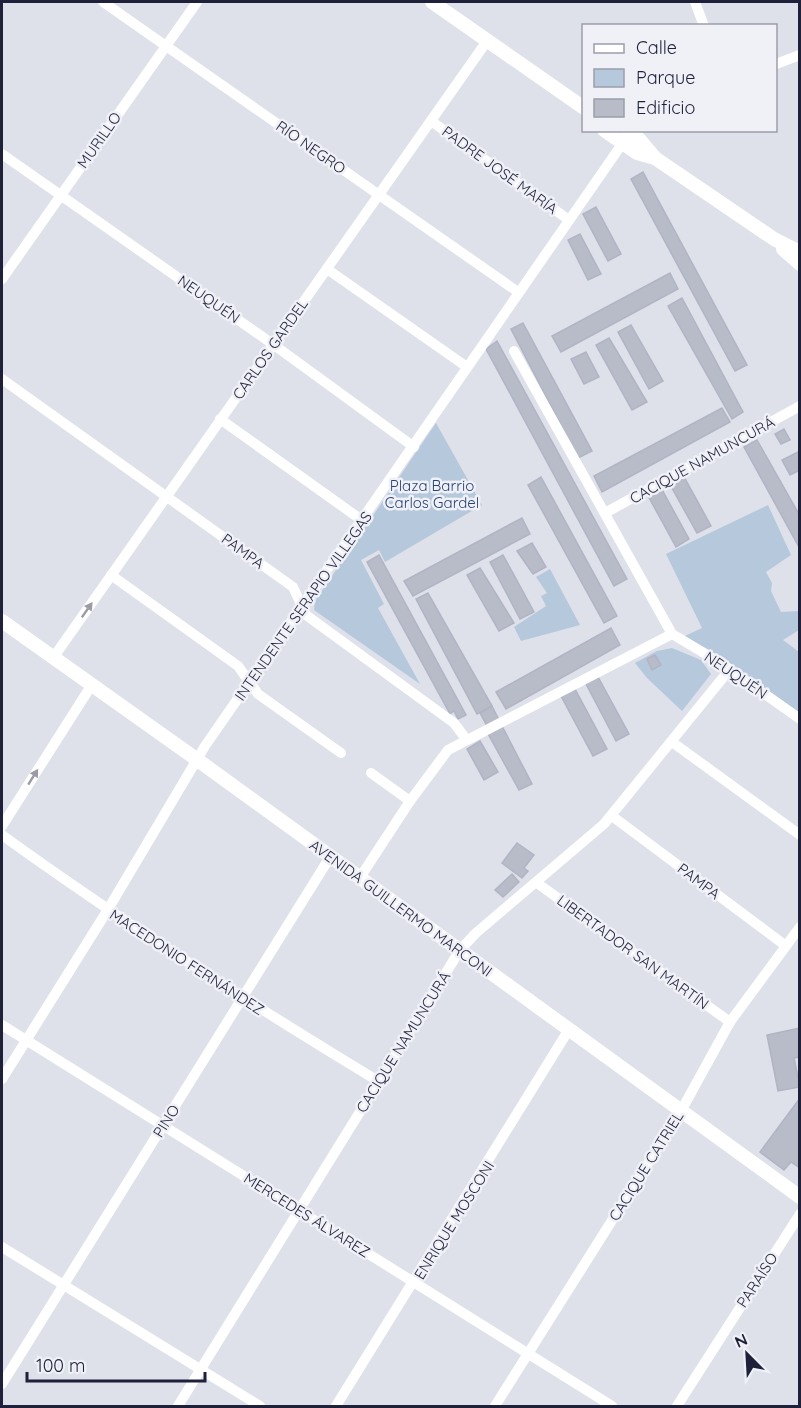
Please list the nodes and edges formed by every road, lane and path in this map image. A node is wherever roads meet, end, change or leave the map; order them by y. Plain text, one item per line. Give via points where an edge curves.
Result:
1 (103, 2) edge
2 (197, 2) edge
3 (432, 2) edge
4 (695, 2) edge
5 (704, 24) edge
6 (487, 41) junction
7 (166, 46) junction
8 (800, 55) edge
9 (777, 64) edge
10 (582, 107) edge
11 (431, 121) junction
12 (607, 132) edge
13 (630, 132) edge
14 (622, 144) junction
15 (2, 154) edge
16 (655, 158) junction
17 (380, 195) junction
18 (61, 196) junction
19 (569, 220) junction
20 (774, 239) junction
21 (800, 252) edge
22 (800, 264) edge
23 (327, 269) junction
24 (2, 279) edge
25 (518, 292) junction
26 (274, 345) junction
27 (514, 351) dead end
28 (468, 367) junction
29 (2, 379) edge
30 (800, 406) edge
31 (220, 419) junction
32 (414, 447) junction
33 (167, 495) junction
34 (605, 513) junction
35 (363, 521) junction
36 (111, 575) junction
37 (302, 608) junction
38 (2, 621) edge
39 (672, 633) junction
40 (53, 658) junction
41 (730, 669) junction
42 (249, 680) junction
43 (91, 686) junction
44 (800, 719) edge
45 (466, 739) junction
46 (672, 742) junction
47 (341, 753) dead end
48 (199, 761) junction
49 (371, 773) dead end
50 (410, 801) junction
51 (612, 816) junction
52 (2, 826) edge
53 (800, 835) edge
54 (2, 836) edge
55 (330, 857) junction
56 (360, 879) junction
57 (537, 883) junction
58 (107, 912) junction
59 (800, 927) edge
60 (786, 946) junction
61 (460, 950) junction
62 (242, 999) junction
63 (730, 1022) junction
64 (2, 1025) edge
65 (568, 1031) junction
66 (25, 1040) junction
67 (2, 1079) edge
68 (378, 1081) junction
69 (681, 1111) junction
70 (164, 1126) junction
71 (800, 1197) edge
72 (300, 1209) junction
73 (800, 1214) edge
74 (2, 1247) edge
75 (415, 1282) junction
76 (62, 1285) junction
77 (527, 1354) junction
78 (201, 1371) junction
79 (2, 1384) edge
80 (178, 1407) edge
81 (260, 1407) edge
82 (336, 1407) edge
83 (495, 1407) edge
84 (612, 1407) edge
85 (676, 1407) edge

1 - 7 street, RÍO NEGRO
2 - 7 street, MURILLO
3 - 6 main road
4 - 5 street
6 - 10 main road
6 - 11 street, CARLOS GARDEL
7 - 17 street, RÍO NEGRO
7 - 18 street, MURILLO
8 - 9 street
11 - 17 street, CARLOS GARDEL
11 - 19 street, PADRE JOSÉ MARÍA
12 - 14 main road
13 - 16 main road
14 - 16 main road
14 - 19 street, INTENDENTE SERAPIO VILLEGAS
15 - 18 street, NEUQUÉN
16 - 20 main road
17 - 23 street, CARLOS GARDEL
17 - 25 street, RÍO NEGRO
18 - 24 street, MURILLO
18 - 26 street, NEUQUÉN
19 - 25 street, INTENDENTE SERAPIO VILLEGAS
20 - 21 main road
20 - 22 main road
23 - 26 street, CARLOS GARDEL
23 - 28 street
25 - 28 street, INTENDENTE SERAPIO VILLEGAS
26 - 31 street, CARLOS GARDEL
26 - 32 street, NEUQUÉN
27 - 34 street
28 - 32 street, INTENDENTE SERAPIO VILLEGAS
29 - 33 street, PAMPA
30 - 34 street, CACIQUE NAMUNCURÁ
31 - 33 street, CARLOS GARDEL
31 - 35 street
32 - 35 street, INTENDENTE SERAPIO VILLEGAS
33 - 36 street, CARLOS GARDEL
33 - 37 street, PAMPA via 293,587
34 - 39 street
35 - 37 street, INTENDENTE SERAPIO VILLEGAS
40 -> 36 street, CARLOS GARDEL
36 - 42 street via 238,666
37 - 42 street, INTENDENTE SERAPIO VILLEGAS
37 - 45 street, PAMPA via 311,619 454,723
38 - 40 main road, AVENIDA GUILLERMO MARCONI
39 - 41 street, NEUQUÉN
39 - 45 street
40 - 43 main road, AVENIDA GUILLERMO MARCONI
41 - 44 street, NEUQUÉN
41 - 46 street, CACIQUE NAMUNCURÁ
42 - 47 street via 258,694
42 - 48 street, INTENDENTE SERAPIO VILLEGAS
43 - 48 main road, AVENIDA GUILLERMO MARCONI
52 -> 43 street
45 - 50 street via 441,757
46 - 51 street, CACIQUE NAMUNCURÁ
46 - 53 street
48 - 55 main road, AVENIDA GUILLERMO MARCONI
48 - 58 street, INTENDENTE SERAPIO VILLEGAS
49 - 50 street
50 - 56 street
51 - 57 street, CACIQUE NAMUNCURÁ
51 - 60 street, PAMPA
54 - 58 street, MACEDONIO FERNÁNDEZ
55 - 56 main road, AVENIDA GUILLERMO MARCONI
55 - 62 street, PINO
56 - 61 main road, AVENIDA GUILLERMO MARCONI
57 - 61 street, CACIQUE NAMUNCURÁ
57 - 63 street, LIBERTADOR SAN MARTÍN
58 - 62 street, MACEDONIO FERNÁNDEZ
58 - 66 street, INTENDENTE SERAPIO VILLEGAS
59 - 60 street, CACIQUE CATRIEL
60 - 63 street, CACIQUE CATRIEL
61 - 65 main road, AVENIDA GUILLERMO MARCONI
61 - 68 street, CACIQUE NAMUNCURÁ
62 - 68 street, MACEDONIO FERNÁNDEZ
62 - 70 street, PINO
63 - 69 street, CACIQUE CATRIEL
64 - 66 street, MERCEDES ÁLVAREZ
65 - 69 main road, AVENIDA GUILLERMO MARCONI
65 - 75 street, ENRIQUE MOSCONI
66 - 67 street, INTENDENTE SERAPIO VILLEGAS
66 - 70 street, MERCEDES ÁLVAREZ
68 - 72 street, CACIQUE NAMUNCURÁ
69 - 71 main road, AVENIDA GUILLERMO MARCONI
69 - 77 street, CACIQUE CATRIEL
70 - 72 street, MERCEDES ÁLVAREZ
70 - 76 street, PINO
72 - 75 street, MERCEDES ÁLVAREZ
72 - 78 street, CACIQUE NAMUNCURÁ
73 - 85 street, PARAÍSO
74 - 76 street
75 - 77 street, MERCEDES ÁLVAREZ
75 - 82 street, ENRIQUE MOSCONI
76 - 78 street
76 - 79 street, PINO
77 - 83 street, CACIQUE CATRIEL
77 - 84 street, MERCEDES ÁLVAREZ
78 - 80 street, CACIQUE NAMUNCURÁ
78 - 81 street

